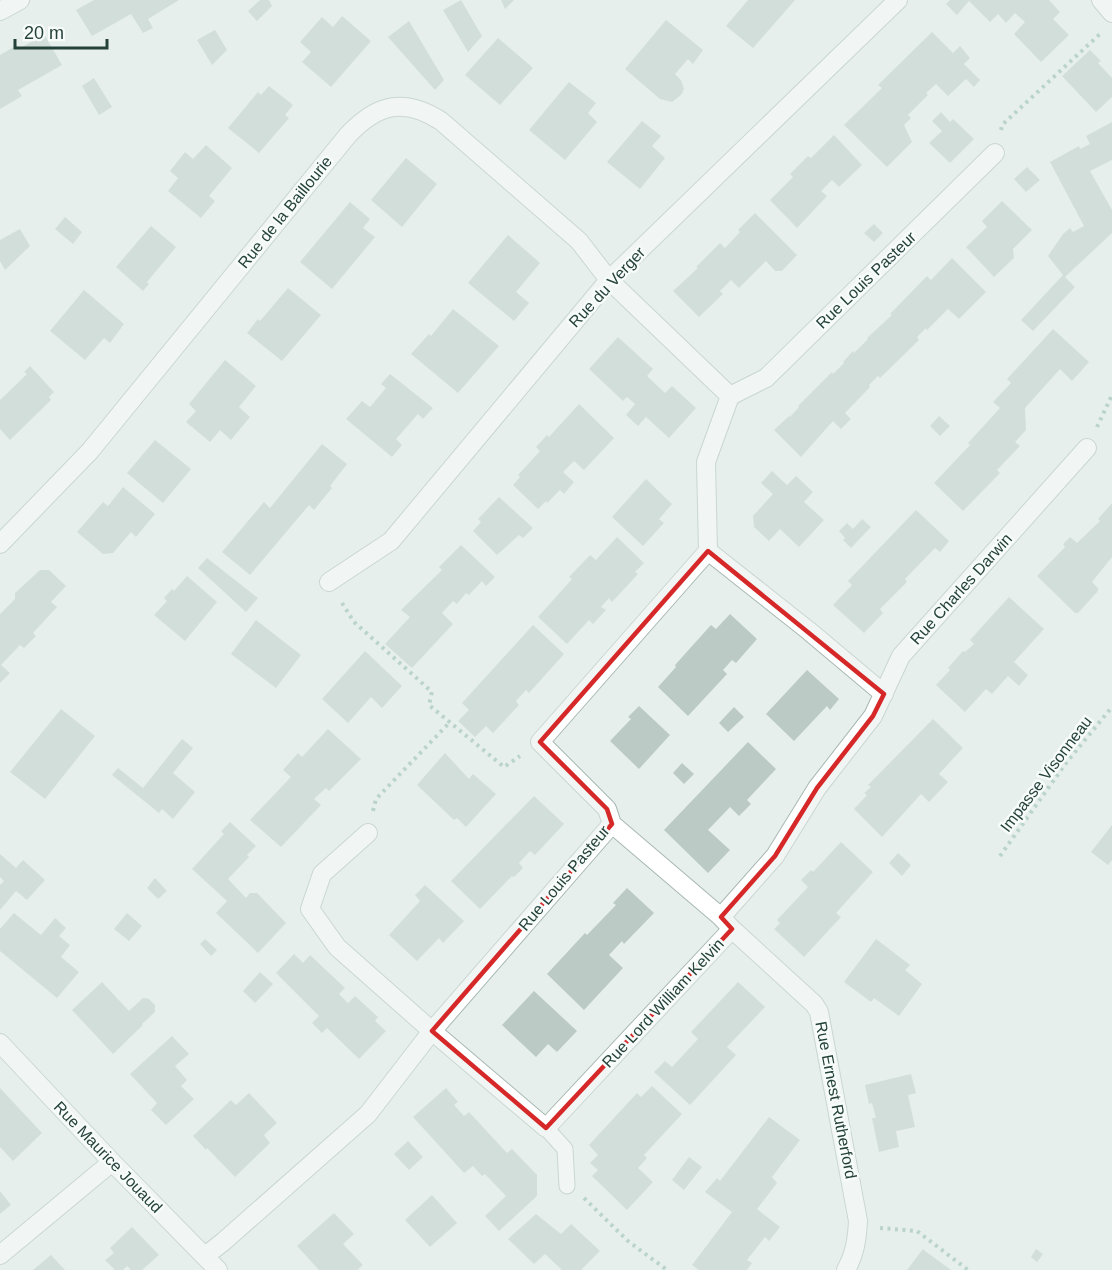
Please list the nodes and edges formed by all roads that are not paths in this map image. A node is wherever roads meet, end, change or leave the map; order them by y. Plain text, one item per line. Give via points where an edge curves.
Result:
1 (20, 0) edge
2 (898, 0) edge
3 (1101, 0) edge
4 (0, 11) edge
5 (1112, 13) edge
6 (995, 153) road end
7 (609, 280) junction
8 (730, 396) junction
9 (1087, 448) road end
10 (0, 544) edge
11 (708, 551) junction
12 (329, 582) road end
13 (884, 694) junction
14 (817, 788) joint
15 (612, 824) junction
16 (368, 833) road end
17 (726, 923) junction
18 (432, 1031) junction
19 (0, 1043) edge
20 (546, 1128) junction
21 (112, 1162) junction
22 (567, 1186) road end
23 (0, 1255) edge
24 (205, 1256) junction
25 (218, 1270) edge
26 (846, 1270) edge

1 - 4 street
2 - 7 street, Rue du Verger
3 - 5 street
6 - 8 street, Rue Louis Pasteur via 766,378
7 - 8 street
7 - 10 street, Rue de la Baillourie via 579,241 441,121 408,106 375,112 348,135 90,451
7 - 12 street, Rue du Verger via 391,542
8 - 11 street via 706,462
9 - 13 street, Rue Charles Darwin via 902,656
11 - 13 street
11 - 15 street, Rue Louis Pasteur via 540,742 607,810
13 - 14 street, Rue Charles Darwin via 873,716
14 - 17 street, Rue Lord William Kelvin via 775,856
15 - 17 street, Rue Ernest Rutherford
15 - 18 street, Rue Louis Pasteur
16 - 18 street via 322,874 310,909 337,947
17 - 20 street, Rue Lord William Kelvin
17 - 26 street, Rue Ernest Rutherford via 819,1012 855,1201 853,1257
18 - 20 street
18 - 24 street, Rue Louis Pasteur via 368,1114
19 - 21 street, Rue Maurice Jouaud
20 - 22 lane via 565,1149
21 - 23 street
21 - 24 street, Rue Maurice Jouaud
24 - 25 street, Rue Maurice Jouaud

